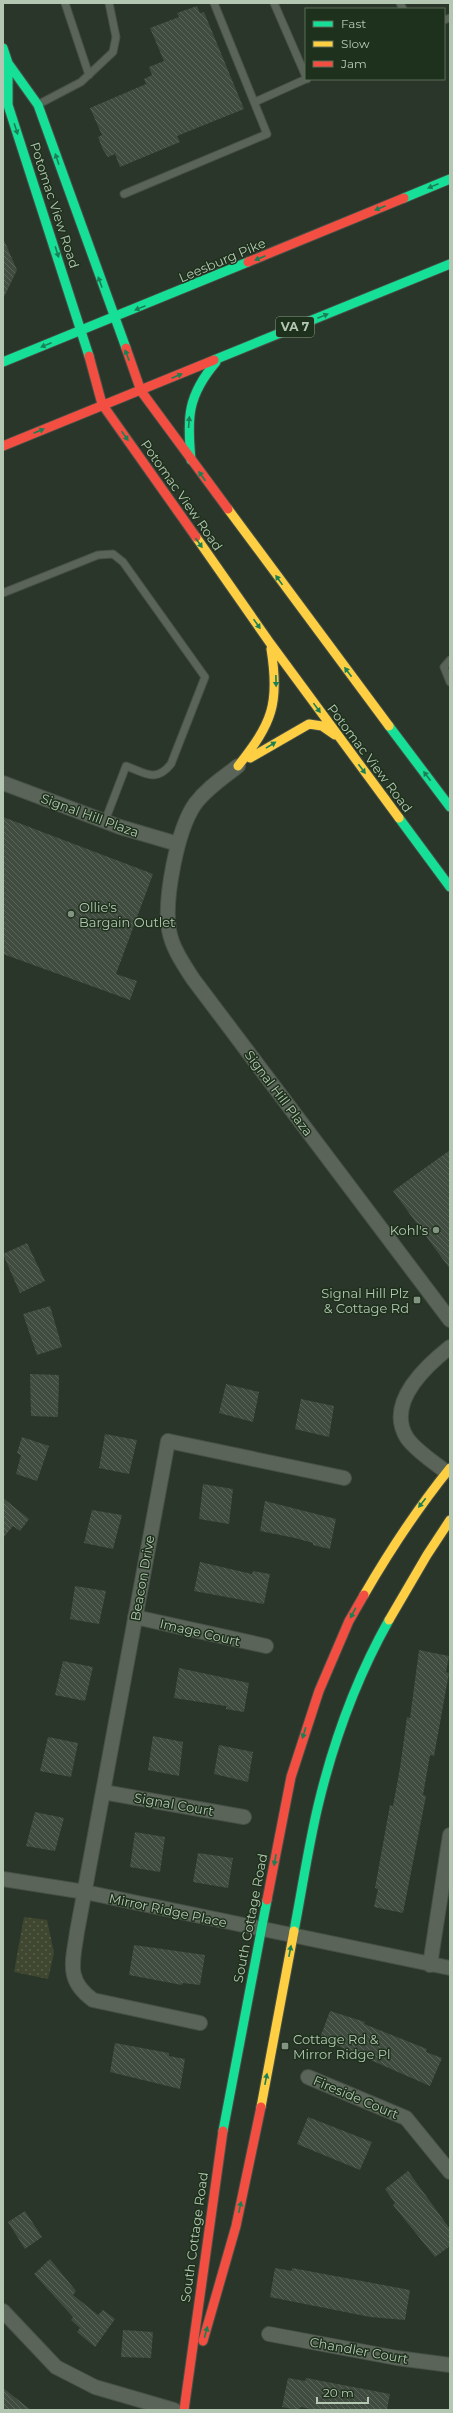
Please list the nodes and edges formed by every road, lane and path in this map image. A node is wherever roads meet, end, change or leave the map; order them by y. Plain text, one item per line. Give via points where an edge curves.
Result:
1 (65, 3) edge
2 (214, 3) edge
3 (274, 3) edge
4 (110, 4) edge
5 (3, 48) edge
6 (8, 63) junction
7 (88, 76) junction
8 (305, 77) edge
9 (305, 79) edge
10 (254, 102) junction
11 (38, 105) junction
12 (6, 106) edge
13 (450, 179) edge
14 (124, 194) dead end
15 (450, 264) edge
16 (113, 319) junction
17 (83, 331) junction
18 (218, 359) junction
19 (3, 362) edge
20 (141, 391) junction
21 (102, 404) junction
22 (3, 446) edge
23 (191, 460) junction
24 (3, 593) edge
25 (270, 643) junction
26 (450, 660) edge
27 (450, 682) edge
28 (339, 738) junction
29 (238, 766) junction
30 (3, 783) edge
31 (450, 807) edge
32 (104, 821) junction
33 (178, 844) junction
34 (450, 887) edge
35 (450, 1320) edge
36 (450, 1347) edge
37 (449, 1472) edge
38 (344, 1478) dead end
39 (450, 1520) edge
40 (135, 1617) junction
41 (266, 1646) dead end
42 (103, 1792) junction
43 (244, 1817) dead end
44 (450, 1835) edge
45 (3, 1879) edge
46 (85, 1892) junction
47 (262, 1929) junction
48 (293, 1936) junction
49 (430, 1965) junction
50 (450, 1968) edge
51 (200, 2023) dead end
52 (308, 2077) dead end
53 (450, 2172) edge
54 (3, 2311) edge
55 (269, 2334) dead end
56 (450, 2365) edge
57 (174, 2410) edge
58 (184, 2410) edge

1 - 7 lane
2 - 10 lane
3 - 8 lane
4 - 7 lane via 116,36 113,52
5 - 6 main road, Potomac View Road
6 - 11 main road, Potomac View Road
6 - 12 main road, Potomac View Road
7 - 11 lane via 63,93
9 - 10 lane
10 - 14 lane via 268,134
16 -> 11 main road, Potomac View Road
12 -> 17 main road, Potomac View Road
13 -> 16 main road, Leesburg Pike
18 -> 15 main road, VA 7
16 - 17 main road, Leesburg Pike
20 -> 16 main road, Potomac View Road
17 -> 19 main road, Leesburg Pike
17 - 21 main road, Potomac View Road
20 -> 18 main road, VA 7
23 -> 18 main road via 188,427 190,402 200,380
20 - 21 main road, VA 7
20 - 23 main road, Potomac View Road
22 -> 21 main road, VA 7
21 -> 25 main road, Potomac View Road
31 -> 23 main road, Potomac View Road
24 - 32 lane via 98,555 113,554 123,562 205,677 171,764 164,774 153,776 126,766
25 -> 28 main road, Potomac View Road
25 -> 29 main road via 277,679 275,698 261,736
26 - 27 lane via 444,667
29 -> 28 main road via 309,724 322,726
28 -> 34 main road, Potomac View Road
29 - 33 street, Signal Hill Plaza via 208,790 195,805
30 - 32 street, Signal Hill Plaza
32 - 33 street, Signal Hill Plaza
33 - 35 street, Signal Hill Plaza via 168,916 169,932 182,962
36 - 37 street via 418,1376 404,1402 401,1422 408,1439
37 -> 47 main road, South Cottage Road via 416,1510 368,1586 349,1621 319,1691 291,1777
38 - 40 street, Beacon Drive via 168,1441
39 - 48 main road, South Cottage Road via 402,1592 376,1640 341,1726 318,1806
40 - 41 street, Image Court
40 - 42 street, Beacon Drive
42 - 43 street, Signal Court
42 - 46 street, Beacon Drive
44 - 49 street
45 - 46 street, Mirror Ridge Place
46 - 47 street, Mirror Ridge Place
46 - 51 street, Beacon Drive via 73,1964 74,1979 82,1992 93,2000
47 - 48 street, Mirror Ridge Place
47 - 58 main road, South Cottage Road via 220,2144
48 - 49 street, Mirror Ridge Place
58 -> 48 main road, South Cottage Road via 236,2226
49 - 50 street, Mirror Ridge Place
52 - 53 street, Fireside Court via 406,2118
54 - 57 street via 56,2367 95,2387
55 - 56 street, Chandler Court via 397,2358

